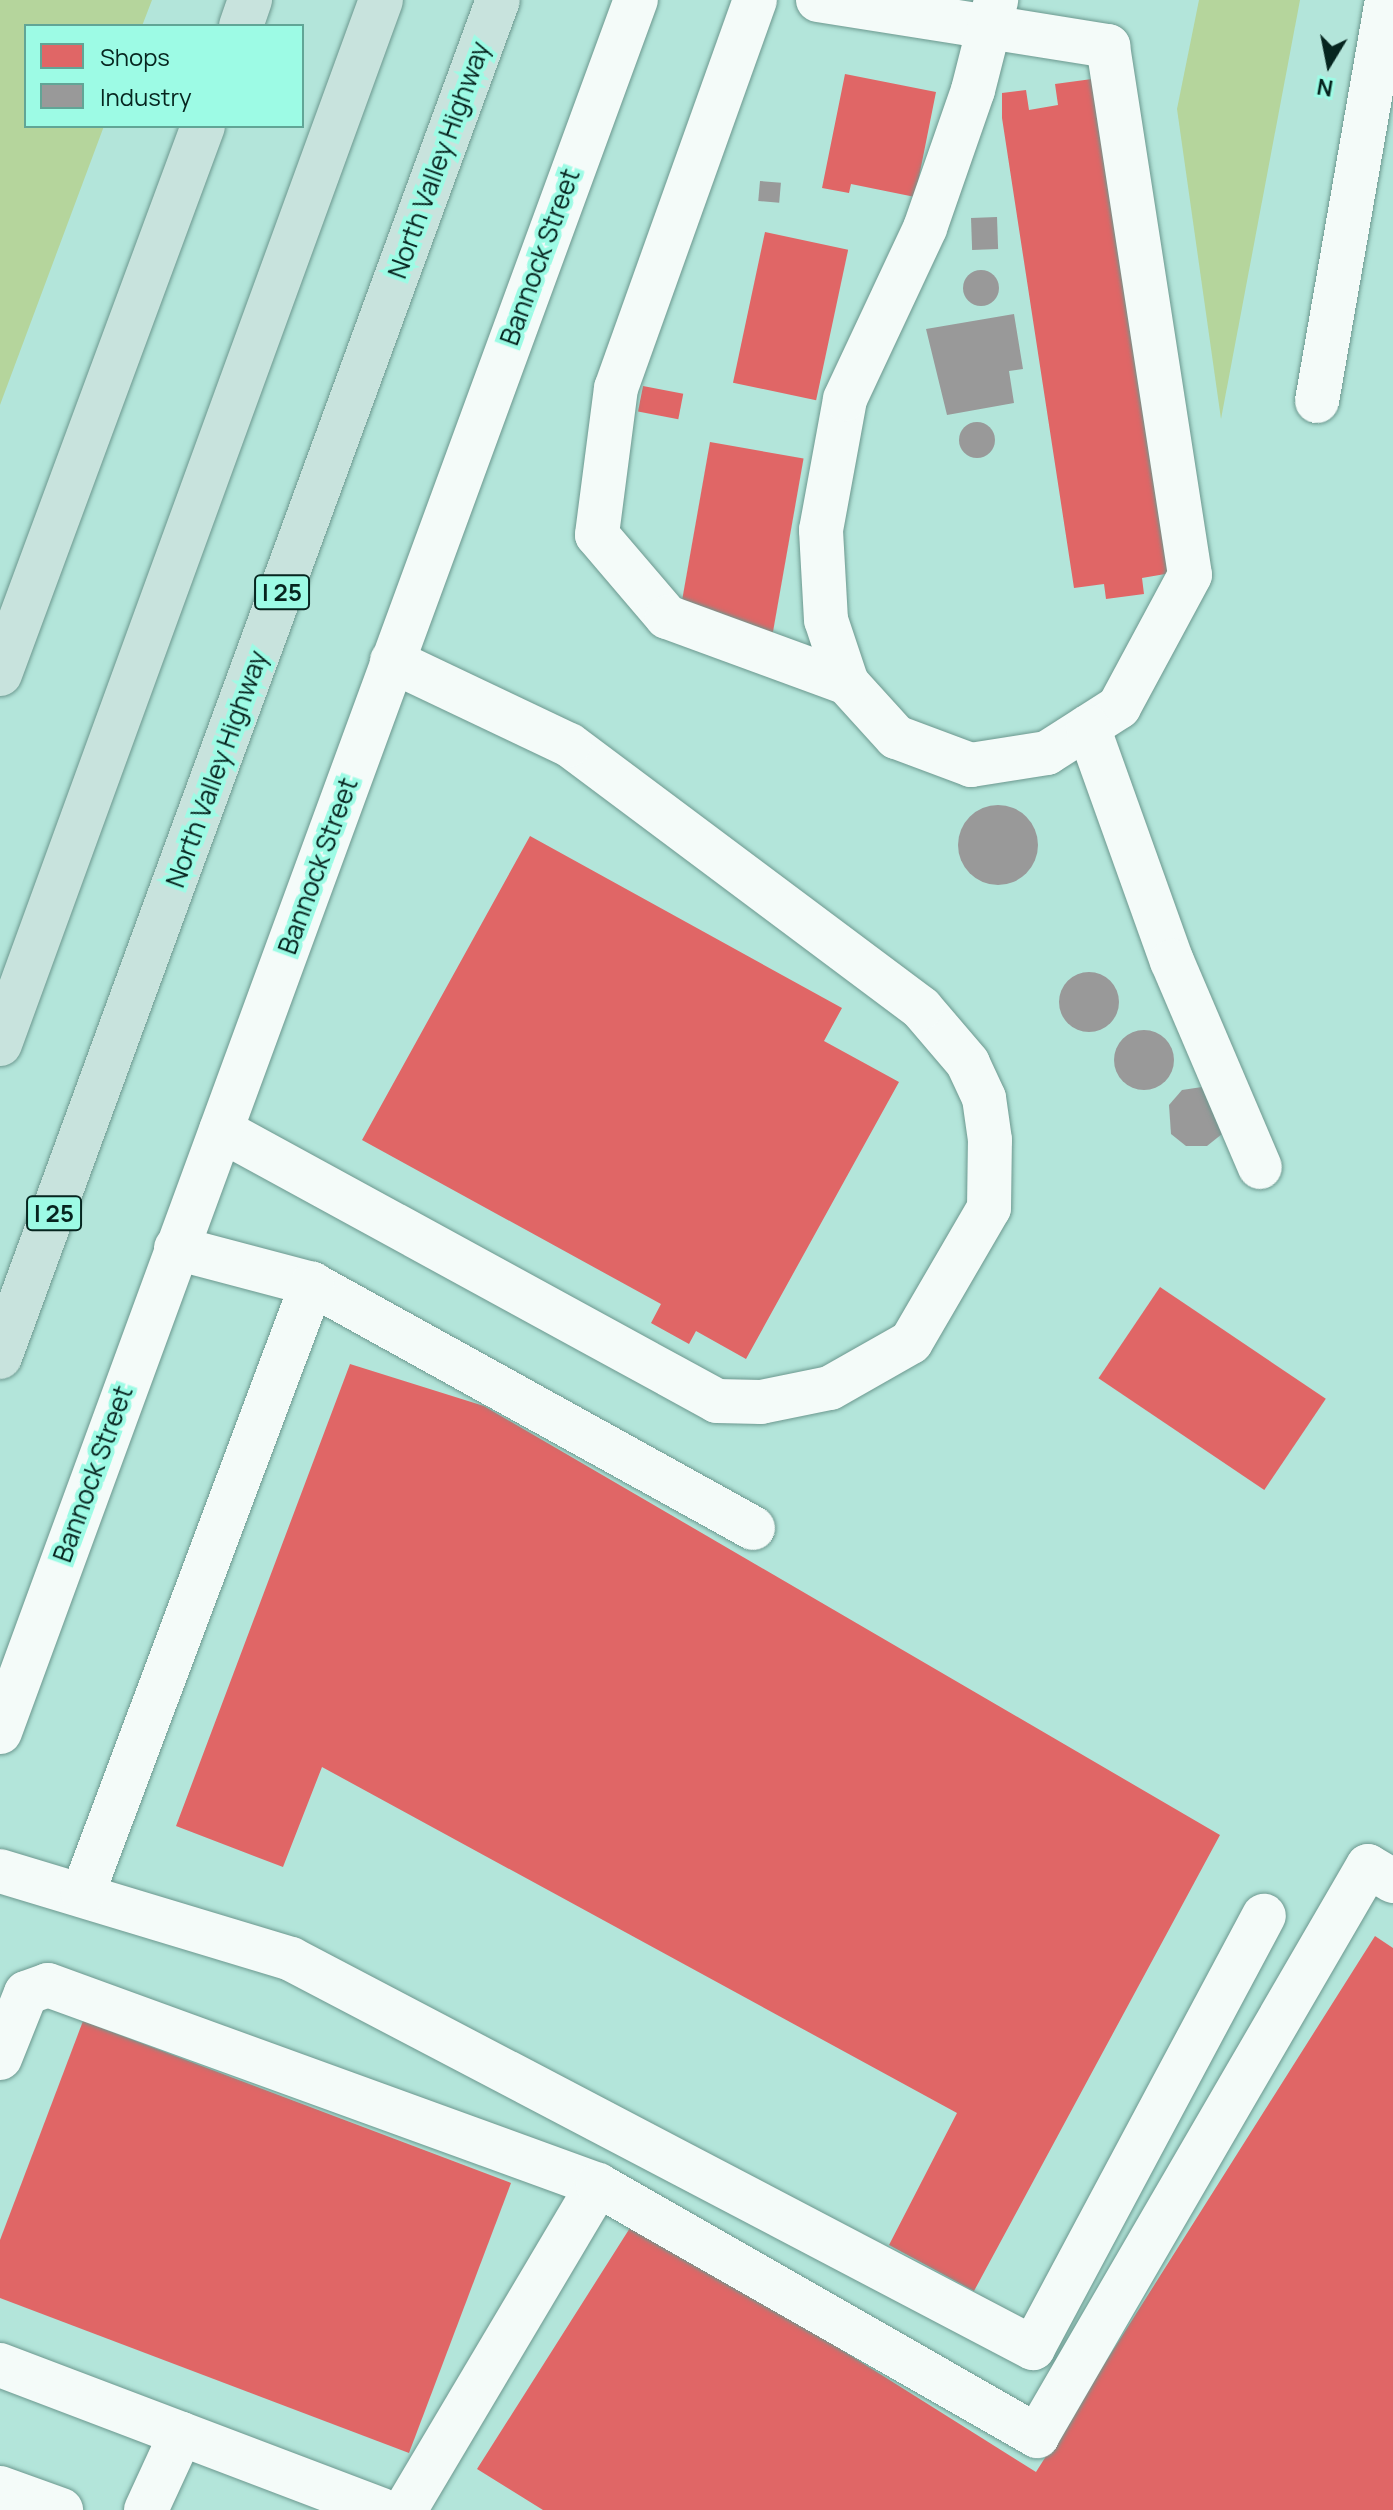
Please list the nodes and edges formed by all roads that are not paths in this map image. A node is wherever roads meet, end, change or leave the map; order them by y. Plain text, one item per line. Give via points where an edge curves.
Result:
1 (250, 0) edge
2 (381, 0) edge
3 (498, 0) edge
4 (512, 0) edge
5 (636, 0) edge
6 (755, 0) edge
7 (818, 0) edge
8 (1387, 0) edge
9 (993, 14) edge
10 (242, 24) edge
11 (456, 115) junction
12 (202, 128) edge
13 (1317, 401) dead end
14 (392, 661) junction
15 (0, 674) edge
16 (847, 683) junction
17 (1088, 727) junction
18 (0, 1044) edge
19 (221, 1130) junction
20 (1260, 1167) dead end
21 (176, 1248) junction
22 (312, 1284) junction
23 (0, 1357) edge
24 (753, 1528) dead end
25 (0, 1732) edge
26 (0, 1871) edge
27 (1393, 1881) edge
28 (83, 1893) junction
29 (1264, 1916) dead end
30 (4, 2032) edge
31 (598, 2185) junction
32 (0, 2365) edge
33 (181, 2434) junction
34 (0, 2488) edge
35 (356, 2506) edge
36 (61, 2510) edge
37 (146, 2510) edge
38 (405, 2510) edge

1 - 10 highway
2 - 18 highway
3 - 11 highway, North Valley Highway / I 25
4 - 11 highway
5 - 14 street, Bannock Street
6 - 16 street via 616,388 597,535 667,617
7 - 9 street
8 - 13 street
9 - 16 street via 925,228 845,399 821,530 826,620
9 - 17 street via 1108,46 1185,515 1190,575 1119,707
11 - 23 highway, North Valley Highway / I 25
12 - 15 highway
14 - 19 street, Bannock Street
14 - 19 street via 569,745 921,1008 968,1063 984,1098 990,1140 989,1208 911,1342 830,1388 761,1402 717,1401
16 - 17 street via 896,737 971,765 1047,753
17 - 20 street via 1172,961
19 - 21 street, Bannock Street
21 - 22 street
21 - 25 street, Bannock Street
22 - 24 street
22 - 28 street
26 - 28 street
27 - 31 street via 1368,1866 1037,2436
28 - 29 street via 291,1959 1033,2348
30 - 31 street via 26,1993 48,1985
31 - 38 street
32 - 33 street
33 - 35 street
33 - 37 street
34 - 36 street

